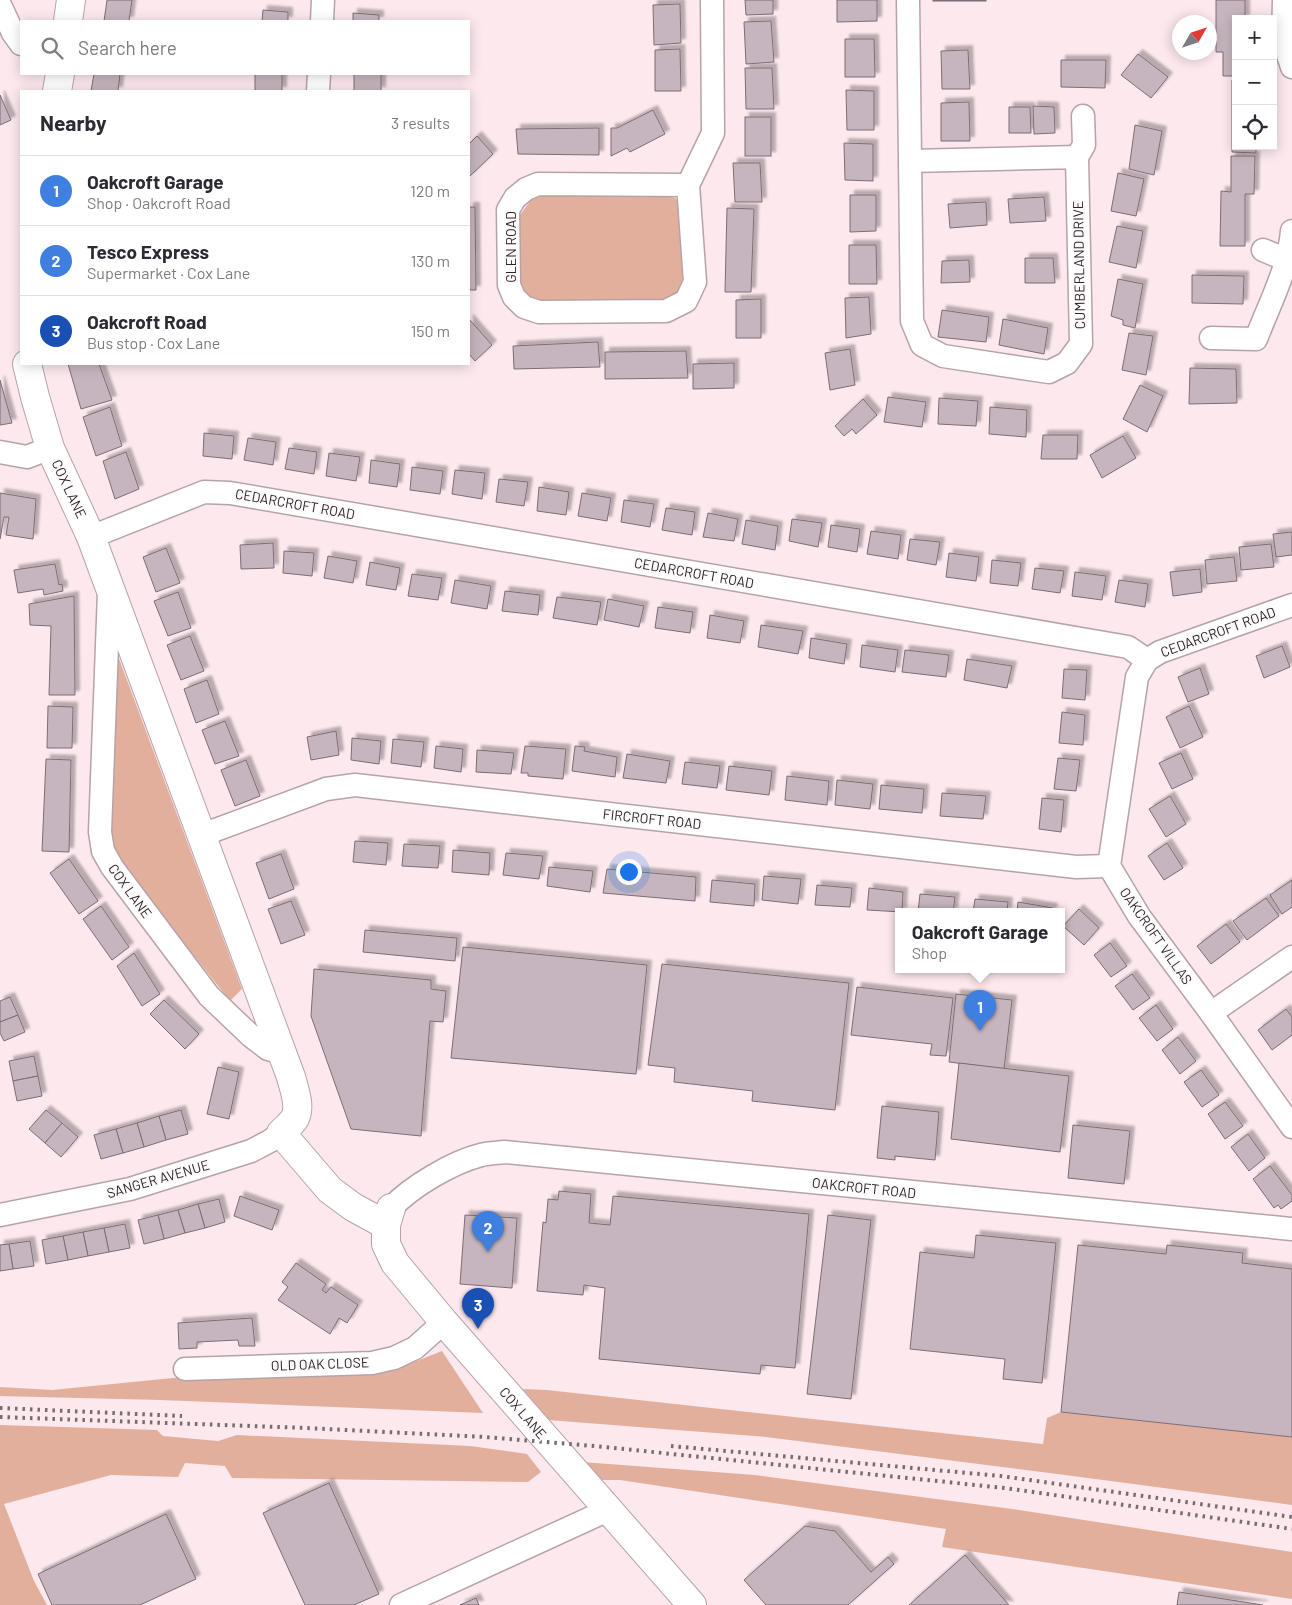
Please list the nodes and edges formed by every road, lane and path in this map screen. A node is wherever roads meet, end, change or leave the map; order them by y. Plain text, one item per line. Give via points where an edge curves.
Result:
1 (71, 0) edge
2 (323, 0) edge
3 (712, 0) edge
4 (908, 0) edge
5 (1284, 0) edge
6 (0, 5) edge
7 (68, 20) edge
8 (322, 20) edge
9 (20, 42) edge
10 (1292, 68) edge
11 (60, 75) edge
12 (319, 75) edge
13 (57, 90) edge
14 (318, 90) edge
15 (1083, 116) dead end
16 (1078, 157) junction
17 (910, 161) junction
18 (688, 185) junction
19 (1292, 231) edge
20 (1263, 250) dead end
21 (1287, 260) junction
22 (1211, 338) dead end
23 (27, 365) edge
24 (50, 448) junction
25 (0, 452) edge
26 (91, 537) junction
27 (109, 586) junction
28 (1292, 605) edge
29 (1147, 660) junction
30 (202, 835) junction
31 (1109, 866) junction
32 (1292, 957) edge
33 (1211, 1013) junction
34 (282, 1053) junction
35 (288, 1125) junction
36 (1292, 1127) edge
37 (0, 1215) edge
38 (389, 1216) junction
39 (1292, 1229) edge
40 (444, 1322) junction
41 (185, 1369) dead end
42 (608, 1510) junction
43 (401, 1605) edge
44 (692, 1605) edge

1 - 7 street
2 - 8 street
3 - 18 street, GLEN ROAD via 713,133
4 - 17 street, CUMBERLAND DRIVE
5 - 10 street via 1283,40
6 - 9 street
11 - 13 street
12 - 14 street
15 - 16 street, CUMBERLAND DRIVE via 1084,144
16 - 17 street
16 - 17 street, CUMBERLAND DRIVE via 1081,344 1067,363 1049,372 943,356 922,345 912,321
18 - 18 street, GLEN ROAD via 695,282 686,301 666,312 540,312 524,307 514,297 509,285 508,210 526,189 538,184
19 - 21 street
20 - 21 street
21 - 22 street via 1256,339
23 - 24 street, COX LANE
24 - 25 street via 26,457
24 - 26 street, COX LANE
26 - 27 street, COX LANE
26 - 29 street, CEDARCROFT ROAD via 204,492 230,493 1128,647
27 - 30 street, COX LANE
27 - 34 street, COX LANE via 100,832 103,852 209,996 251,1036 268,1049
28 - 29 street, CEDARCROFT ROAD via 1160,652
29 - 31 street via 1137,677
30 - 31 street, FIRCROFT ROAD via 326,789 355,786 1076,867
30 - 34 street, COX LANE
31 - 33 street, OAKCROFT VILLAS via 1139,916
32 - 33 street
33 - 36 street, OAKCROFT VILLAS
34 - 35 street, COX LANE via 296,1094 297,1110
35 - 37 street, SANGER AVENUE via 270,1141 251,1151 130,1189
35 - 38 street via 330,1190 353,1206
38 - 39 street, OAKCROFT ROAD via 399,1199 444,1170 483,1154 505,1152
38 - 40 street, COX LANE via 386,1244 395,1262
40 - 41 street, OLD OAK CLOSE via 415,1348 394,1358 372,1363
40 - 42 street, COX LANE
42 - 43 street
42 - 44 street, COX LANE

